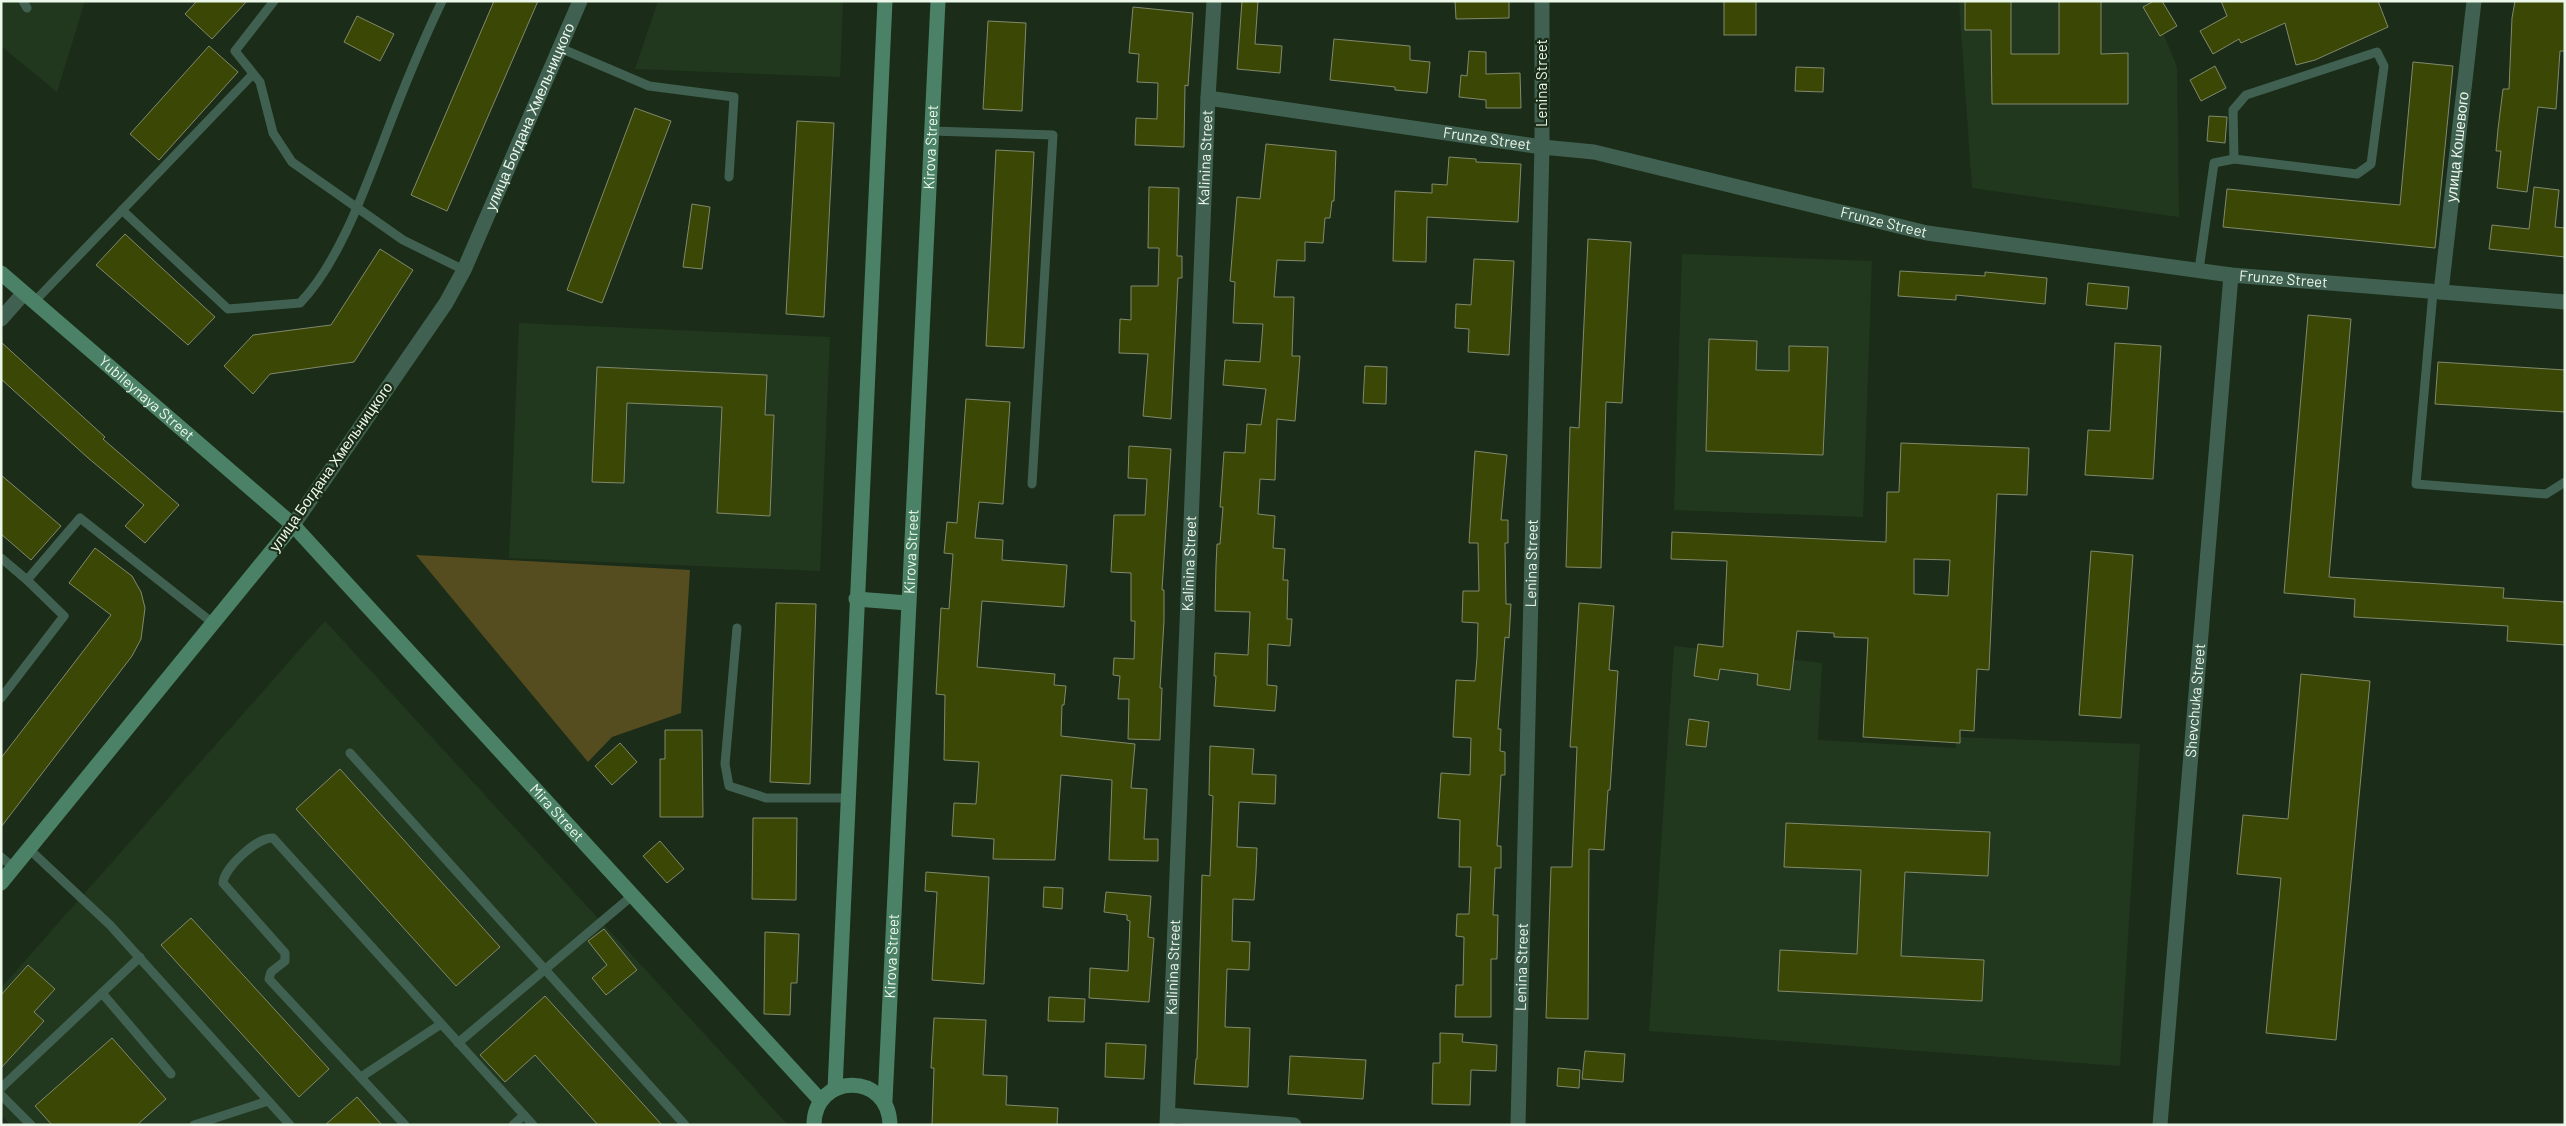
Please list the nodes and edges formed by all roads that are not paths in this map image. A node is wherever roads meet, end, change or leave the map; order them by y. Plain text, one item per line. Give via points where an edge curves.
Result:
1 (274, 1) edge
2 (442, 1) edge
3 (580, 1) edge
4 (885, 1) edge
5 (938, 1) edge
6 (1214, 1) edge
7 (1542, 1) edge
8 (2474, 1) edge
9 (560, 48) junction
10 (253, 74) junction
11 (1208, 98) junction
12 (932, 131) junction
13 (1542, 147) junction
14 (2234, 159) junction
15 (729, 176) dead end
16 (357, 208) junction
17 (122, 210) junction
18 (464, 270) junction
19 (2198, 270) junction
20 (1, 273) edge
21 (2231, 274) junction
22 (2437, 292) junction
23 (29, 298) junction
24 (2565, 302) edge
25 (1, 319) edge
26 (2565, 482) edge
27 (1032, 484) dead end
28 (293, 525) junction
29 (1, 558) edge
30 (27, 580) junction
31 (856, 599) junction
32 (908, 602) junction
33 (214, 624) junction
34 (737, 628) dead end
35 (1, 698) edge
36 (350, 753) dead end
37 (848, 798) junction
38 (29, 849) junction
39 (1, 857) edge
40 (14, 868) junction
41 (1, 883) edge
42 (634, 894) junction
43 (140, 957) junction
44 (544, 969) junction
45 (102, 993) junction
46 (441, 1024) junction
47 (458, 1042) junction
48 (170, 1074) dead end
49 (360, 1077) junction
50 (1, 1088) edge
51 (834, 1088) junction
52 (1, 1095) edge
53 (268, 1101) junction
54 (820, 1101) junction
55 (885, 1102) junction
56 (524, 1115) junction
57 (1168, 1120) edge
58 (30, 1125) edge
59 (194, 1125) edge
60 (290, 1125) edge
61 (405, 1125) edge
62 (513, 1125) edge
63 (533, 1125) edge
64 (686, 1125) edge
65 (814, 1125) edge
66 (890, 1125) edge
67 (1294, 1125) edge
68 (1518, 1125) edge
69 (2160, 1125) edge

1 - 10 lane via 235,51
2 - 16 lane via 415,60
3 - 9 street, улица Богдана Хмельницкого
4 - 31 street
5 - 12 street, Kirova Street
6 - 11 street, Kalinina Street
7 - 13 street, Lenina Street
8 - 22 street, улица Кошевого
9 - 15 lane via 649,86 734,96
9 - 18 street, улица Богдана Хмельницкого
10 - 16 lane via 260,82 273,133 292,162
10 - 17 lane
11 - 13 street, Frunze Street
11 - 57 street, Kalinina Street
12 - 27 lane via 1053,135
12 - 32 street, Kirova Street
13 - 19 street, Frunze Street via 1594,152 1927,233
13 - 68 street, Lenina Street
14 - 14 lane via 2357,174 2371,164 2384,66 2377,52 2246,95 2233,110
14 - 19 lane via 2214,163
16 - 17 lane via 314,288 300,303 228,308
16 - 18 lane via 403,240
17 - 23 lane
18 - 28 street, улица Богдана Хмельницкого via 446,303
19 - 21 street, Frunze Street
20 - 23 street, Yubileynaya Street
21 - 22 street, Frunze Street
21 - 69 street, Shevchuka Street
22 - 24 street, Frunze Street
22 - 26 lane via 2416,484 2546,494
23 - 25 street
23 - 28 street, Yubileynaya Street
28 - 33 street, улица Богдана Хмельницкого
28 - 42 street, Mira Street
29 - 30 lane
30 - 33 lane via 80,518
30 - 35 lane via 64,616
31 - 32 street
31 - 37 street
32 - 55 street, Kirova Street
33 - 38 street, улица Богдана Хмельницкого
34 - 37 lane via 725,764 729,786 766,798
36 - 44 lane
37 - 51 street
38 - 40 street, улица Богдана Хмельницкого
38 - 43 lane
39 - 40 lane
40 - 41 street, улица Богдана Хмельницкого
42 - 44 lane
42 - 54 street, Mira Street
43 - 45 lane
43 - 53 lane
44 - 47 lane
44 - 64 lane
45 - 48 lane
45 - 50 lane
46 - 47 lane
46 - 49 lane
46 - 49 lane via 272,838 262,839 227,873 224,883 285,953 285,961 271,972 269,979
47 - 56 lane
49 - 61 lane
51 - 54 street
51 - 55 street via 848,1084 862,1086 875,1091
52 - 58 lane
53 - 59 lane
53 - 60 lane
54 - 65 street
55 - 66 street, Kirova Street
56 - 62 lane
56 - 63 lane
57 - 67 street

